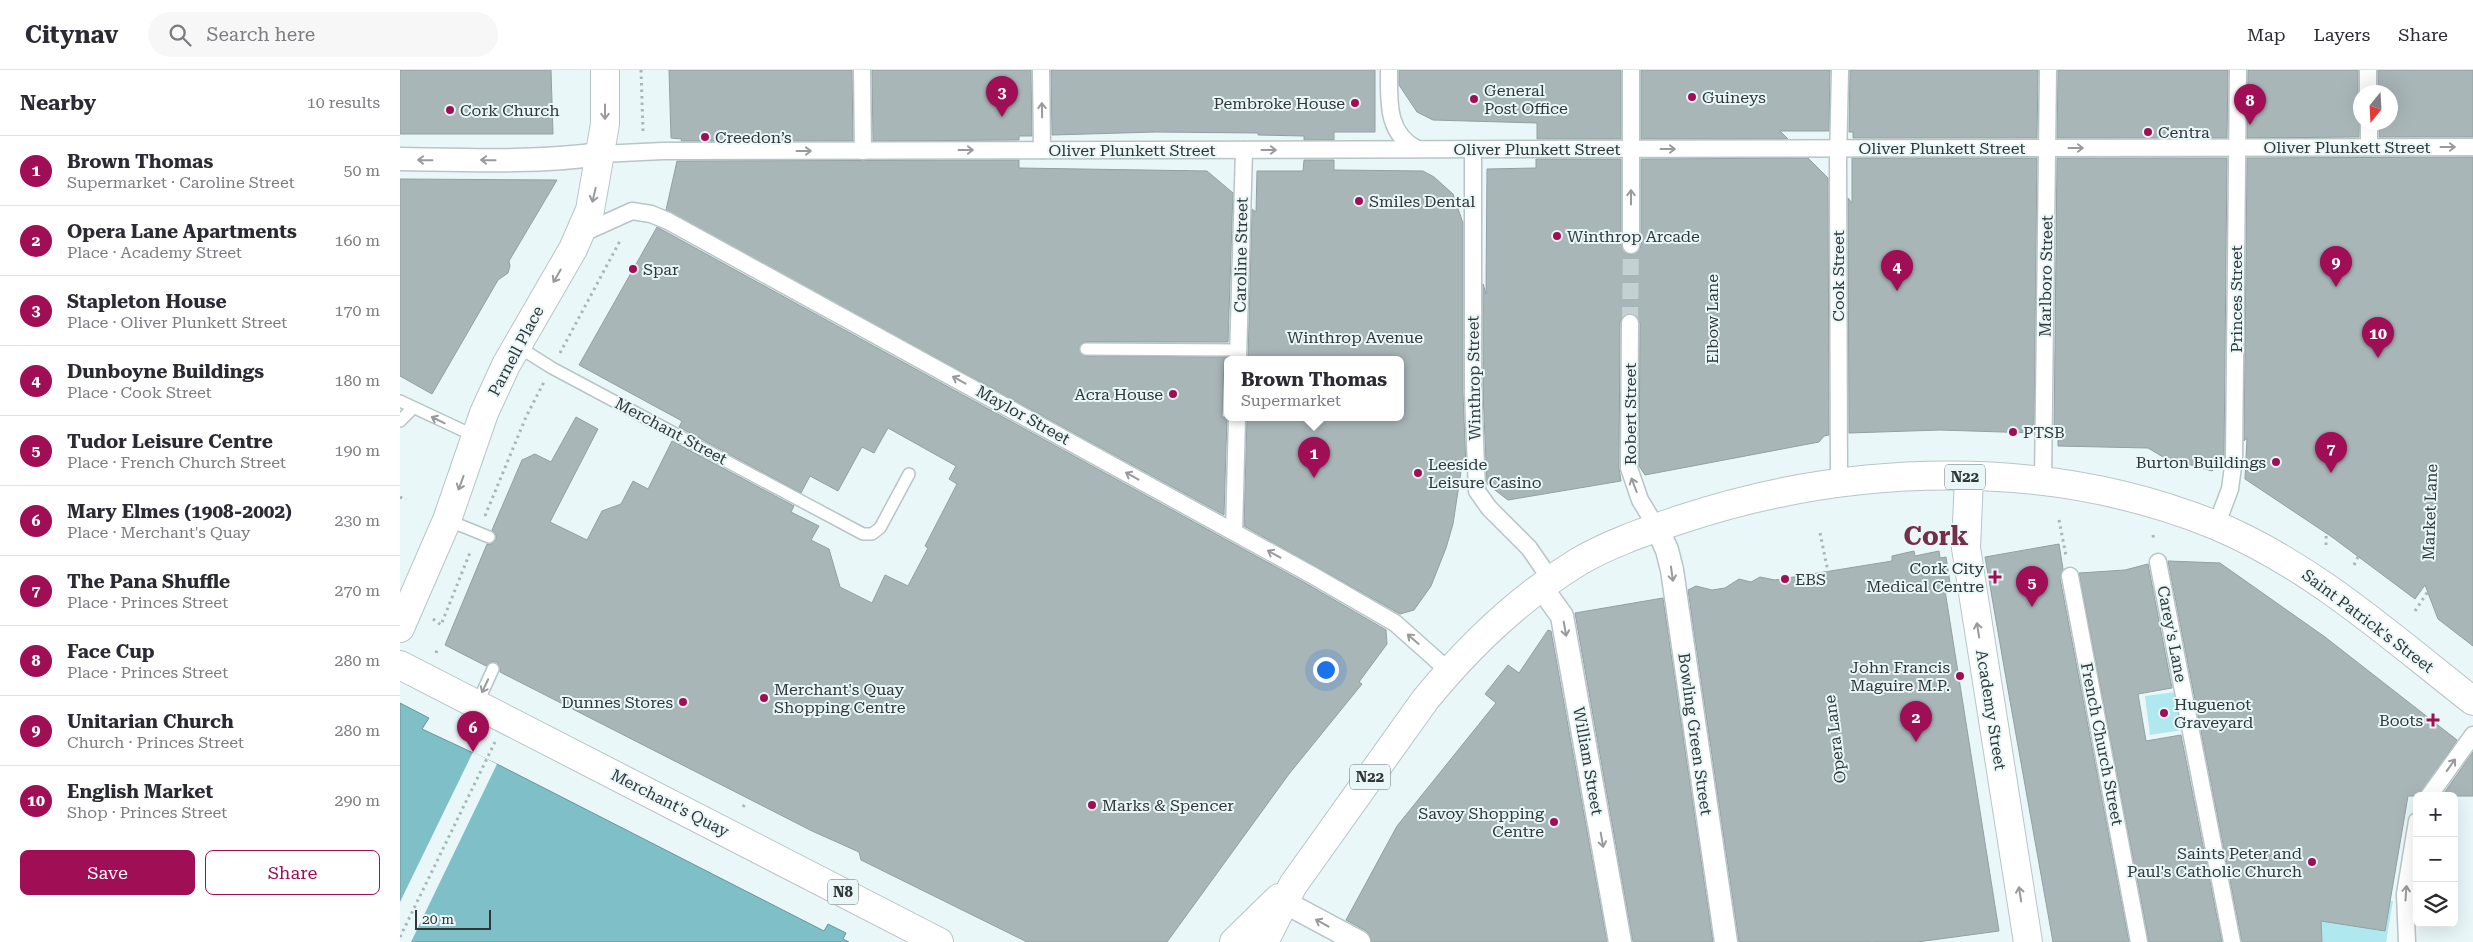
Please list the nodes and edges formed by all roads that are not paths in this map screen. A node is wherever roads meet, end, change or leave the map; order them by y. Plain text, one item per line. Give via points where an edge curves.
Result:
1 (605, 70) edge
2 (862, 70) edge
3 (1041, 70) edge
4 (1389, 70) edge
5 (1631, 70) edge
6 (1840, 70) edge
7 (2048, 70) edge
8 (2238, 70) edge
9 (2368, 70) edge
10 (2368, 85) edge
11 (2369, 130) edge
12 (2369, 147) junction
13 (2473, 147) edge
14 (2048, 148) junction
15 (2238, 148) junction
16 (1631, 149) junction
17 (1838, 149) junction
18 (1042, 150) junction
19 (1244, 150) junction
20 (1417, 150) junction
21 (1474, 150) junction
22 (863, 151) junction
23 (602, 154) junction
24 (400, 160) edge
25 (581, 234) junction
26 (1631, 245) tunnel mouth
27 (1630, 323) tunnel mouth
28 (517, 346) junction
29 (1086, 349) dead end
30 (1238, 355) edge
31 (400, 401) edge
32 (413, 408) junction
33 (400, 421) edge
34 (1237, 421) edge
35 (477, 437) junction
36 (909, 474) dead end
37 (1969, 477) junction
38 (2043, 482) junction
39 (1838, 483) junction
40 (447, 520) junction
41 (2216, 526) junction
42 (1657, 528) junction
43 (1234, 532) junction
44 (490, 537) dead end
45 (2158, 562) dead end
46 (2070, 576) road end
47 (1546, 584) junction
48 (400, 628) edge
49 (400, 665) edge
50 (493, 669) dead end
51 (1449, 671) junction
52 (2473, 701) edge
53 (477, 704) junction
54 (2473, 735) edge
55 (2432, 792) edge
56 (2414, 837) edge
57 (1290, 894) junction
58 (940, 942) edge
59 (1234, 942) edge
60 (1264, 942) edge
61 (1359, 942) edge
62 (1620, 942) edge
63 (1726, 942) edge
64 (2028, 942) edge
65 (2139, 942) edge
66 (2232, 942) edge
67 (2407, 942) edge

1 -> 23 main road, Parnell Place
2 - 22 street
18 -> 3 street
4 - 20 street via 1391,119 1399,136
5 - 16 street
6 - 17 street, Cook Street
7 - 14 street, Marlboro Street
8 - 15 street, Princes Street
9 - 10 street
11 - 12 street
12 -> 13 street, Oliver Plunkett Street
12 - 15 street, Oliver Plunkett Street
14 -> 15 street, Oliver Plunkett Street
14 - 17 street, Oliver Plunkett Street
14 - 38 street, Marlboro Street
15 - 41 street, Princes Street via 2234,459 2230,489
16 -> 17 street, Oliver Plunkett Street
16 - 21 street, Oliver Plunkett Street
26 -> 16 street
17 - 39 street, Cook Street
18 - 19 street, Oliver Plunkett Street
22 -> 18 street, Oliver Plunkett Street
19 -> 20 street, Oliver Plunkett Street
19 - 30 street, Caroline Street
20 - 21 street, Oliver Plunkett Street
21 - 47 street, Winthrop Street via 1473,349 1477,491 1489,508 1529,548
23 -> 22 street, Oliver Plunkett Street
23 -> 24 street via 526,161
23 -> 25 main road, Parnell Place
25 -> 28 main road, Parnell Place
43 -> 25 street, Maylor Street via 668,221 636,212 604,222
42 -> 27 street, Robert Street via 1640,500 1629,468
28 - 35 main road, Parnell Place via 484,413
28 - 36 lane, Merchant Street via 552,368 863,534 872,534 880,528
29 - 30 lane
31 - 32 lane
32 - 33 lane
35 -> 32 lane
34 - 43 street
35 -> 40 main road, Parnell Place
37 - 38 main road, Saint Patrick's Street / N22
37 - 39 main road, Saint Patrick's Street / N22
64 -> 37 main road, Academy Street via 1966,548
38 - 41 main road, Saint Patrick's Street / N22 via 2122,496
39 - 42 main road, Saint Patrick's Street / N22 via 1762,495
40 - 44 lane
40 - 48 main road, Parnell Place
41 - 52 main road, Saint Patrick's Street / N22 via 2284,560 2337,594
42 - 47 main road, Saint Patrick's Street / N22 via 1581,560
42 -> 63 street, Bowling Green Street via 1672,570 1702,738
51 -> 43 street, Maylor Street via 1395,623
45 - 66 street, Carey's Lane
46 - 65 street, French Church Street
47 - 51 main road, Saint Patrick's Street / N22 via 1494,625
47 -> 62 street, William Street via 1562,616
49 - 53 main road, Merchant's Quay / N8
50 -> 53 lane
51 - 57 main road, Saint Patrick's Street / N22
53 - 58 main road, Merchant's Quay / N8
55 -> 54 street
67 -> 56 street via 2405,894
57 - 59 main road, Saint Patrick's Street / N22
57 - 60 main road, Saint Patrick's Street / N22
61 -> 57 street

